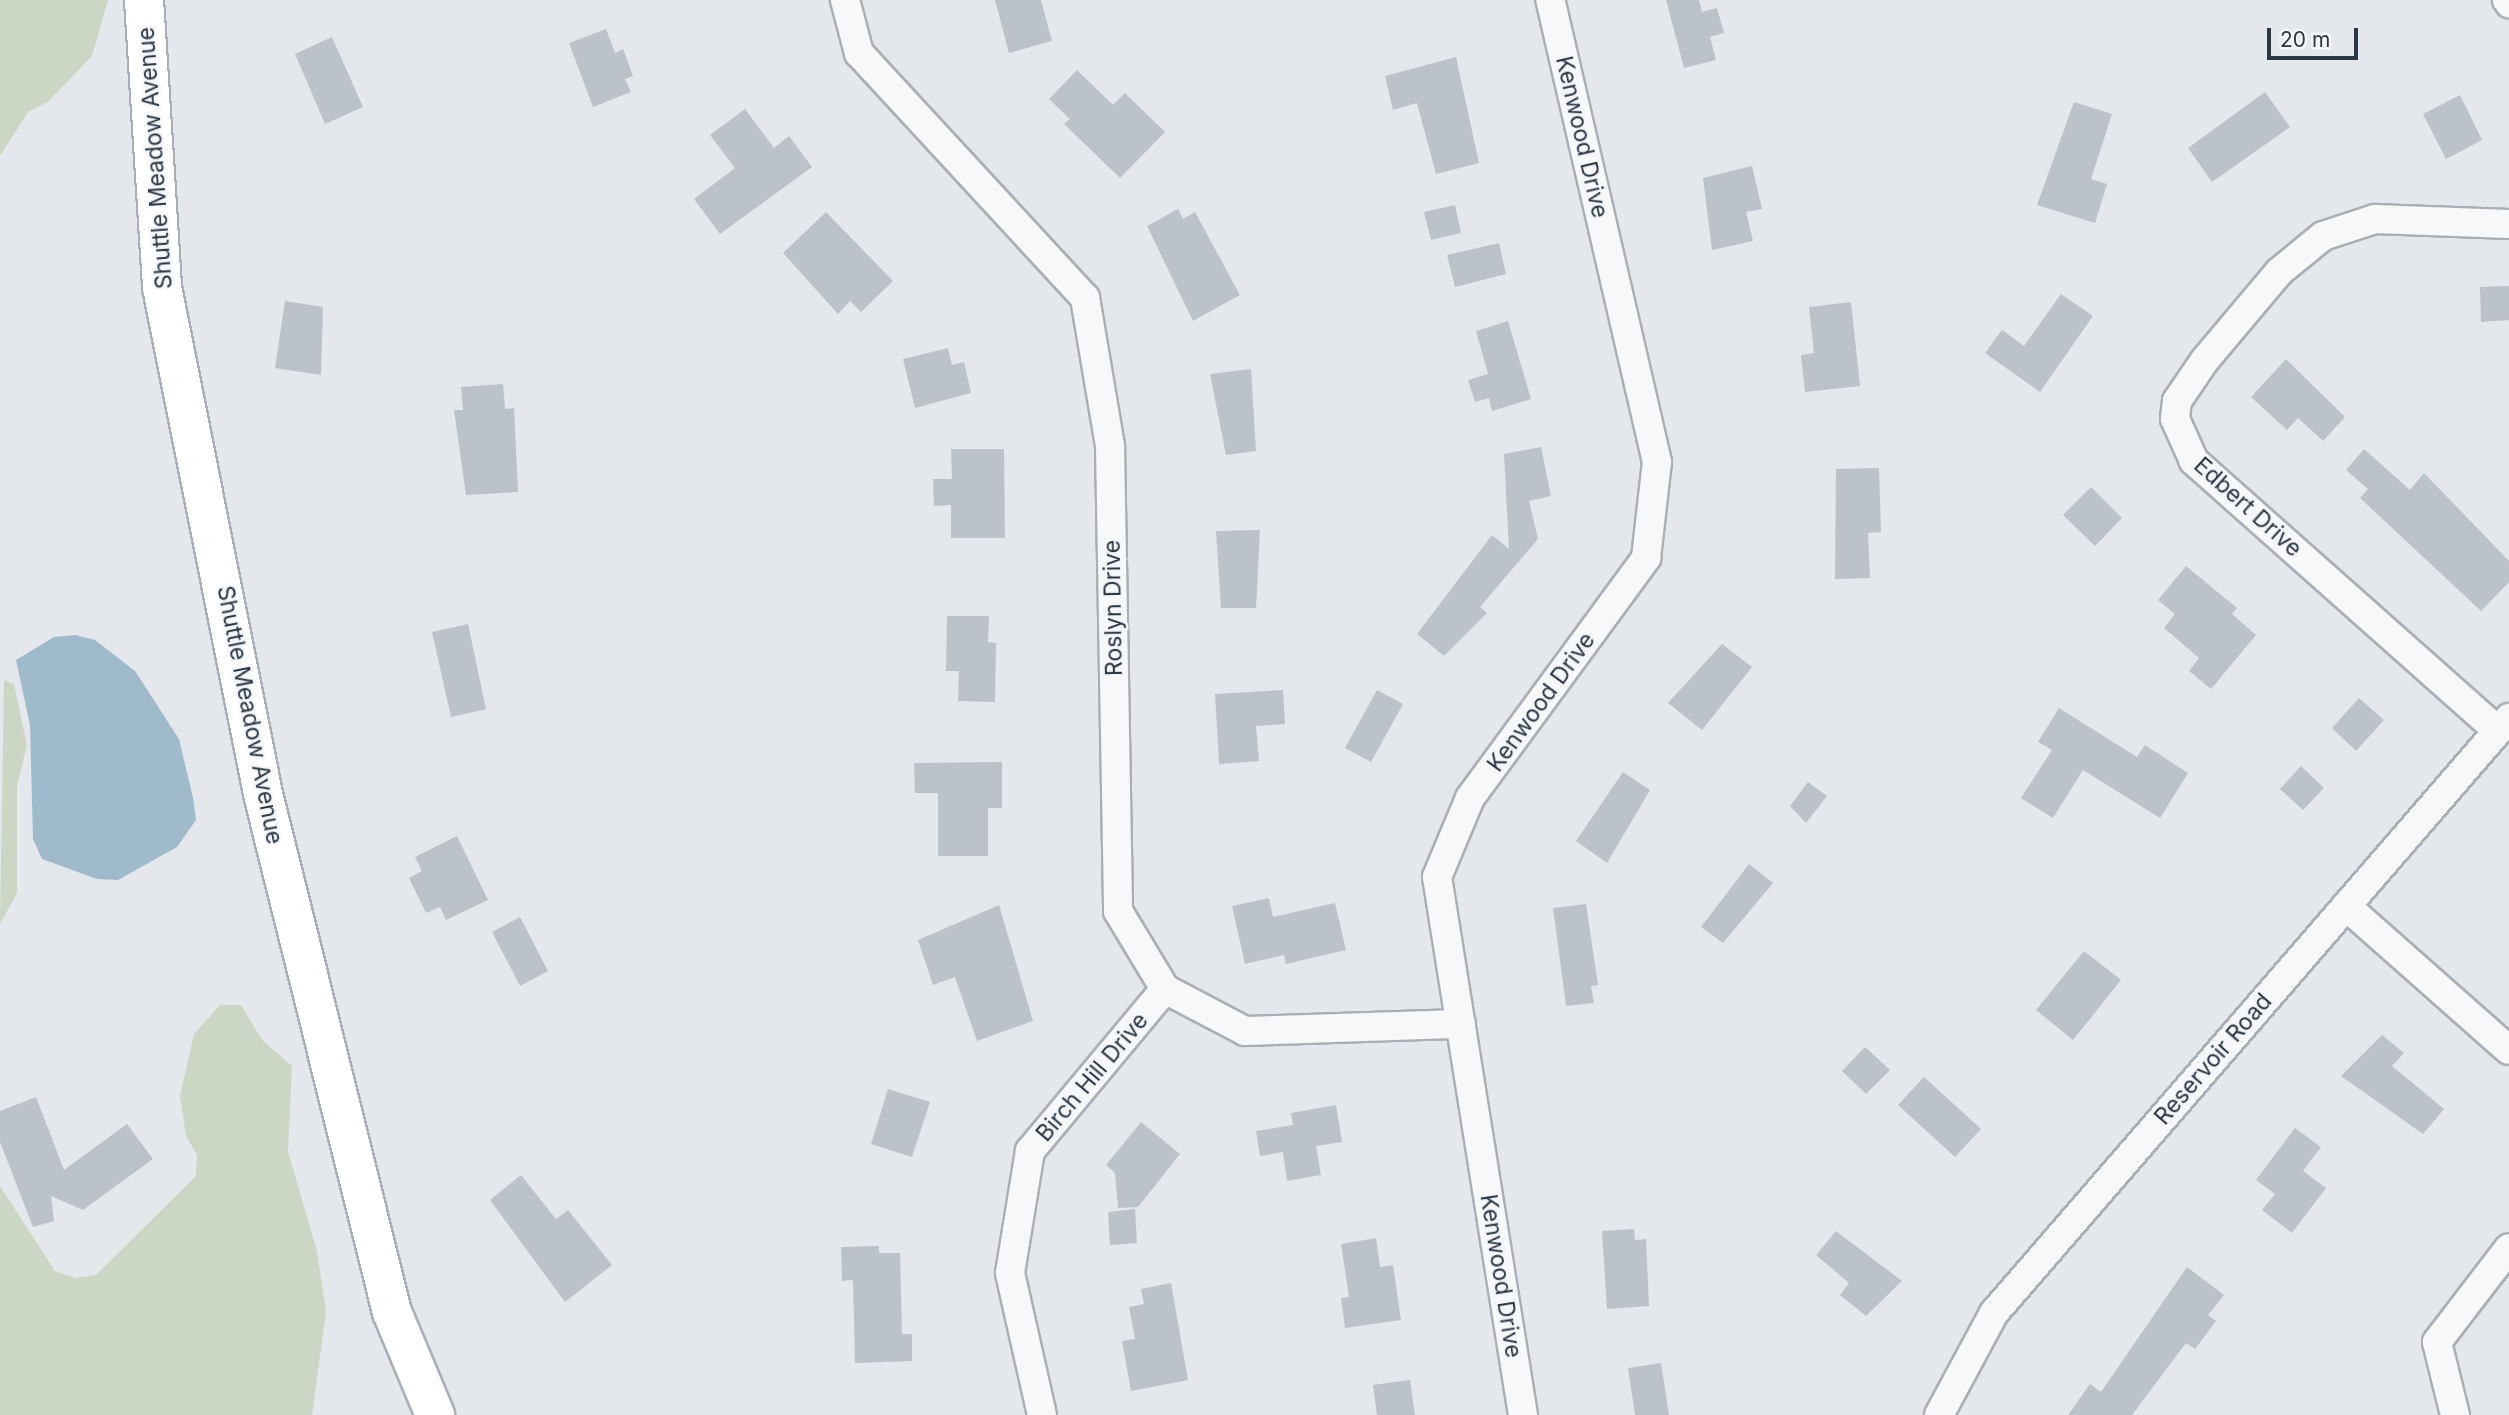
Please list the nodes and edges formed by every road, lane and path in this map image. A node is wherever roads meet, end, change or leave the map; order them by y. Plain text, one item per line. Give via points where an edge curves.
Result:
1 (144, 0) edge
2 (845, 0) edge
3 (1550, 0) edge
4 (2509, 224) edge
5 (2504, 725) edge
6 (2346, 906) junction
7 (1165, 989) junction
8 (1461, 1024) junction
9 (2509, 1050) edge
10 (2509, 1248) edge
11 (435, 1415) edge
12 (1042, 1415) edge
13 (1523, 1415) edge
14 (1939, 1415) edge
15 (2455, 1415) edge

1 - 11 street, Shuttle Meadow Avenue via 162,287 263,794 389,1299
2 - 7 street, Roslyn Drive via 859,53 1085,298 1110,446 1118,911
3 - 8 street, Kenwood Drive via 1657,462 1646,558 1470,798 1437,877
4 - 5 street, Edbert Drive via 2375,219 2323,236 2279,272 2187,383 2175,419 2194,461
5 - 6 street, Reservoir Road
6 - 9 street
6 - 14 street, Reservoir Road via 1994,1313
7 - 8 street via 1245,1031
7 - 12 street, Birch Hill Drive via 1030,1151 1010,1273
8 - 13 street, Kenwood Drive
10 - 15 street via 2437,1342

